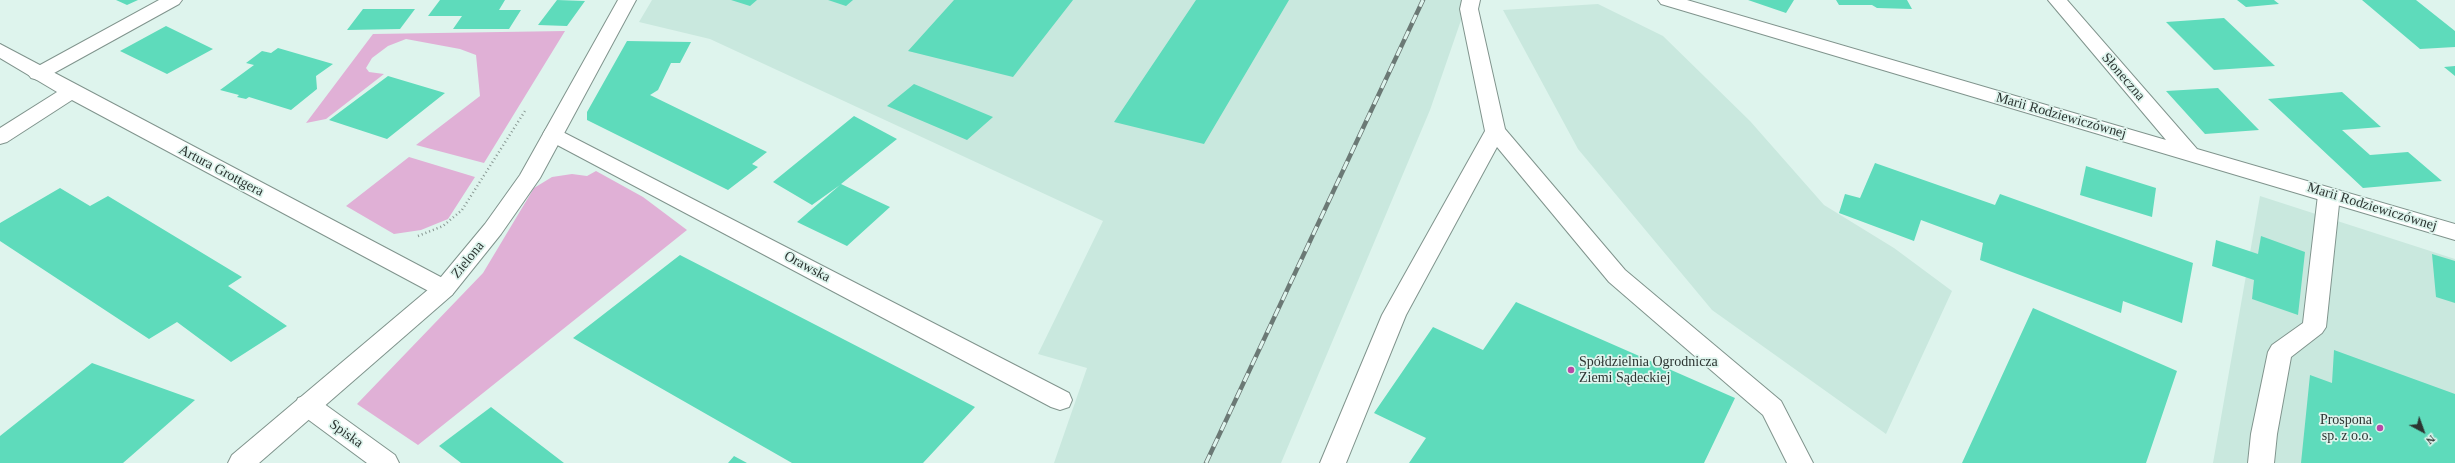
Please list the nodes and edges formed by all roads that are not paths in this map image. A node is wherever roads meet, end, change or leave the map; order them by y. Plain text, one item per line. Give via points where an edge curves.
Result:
1 (173, 0) edge
2 (627, 0) edge
3 (1471, 0) edge
4 (1667, 0) edge
5 (2057, 0) edge
6 (0, 50) edge
7 (38, 74) junction
8 (72, 91) junction
9 (1495, 131) junction
10 (553, 134) junction
11 (0, 137) edge
12 (2188, 153) junction
13 (2329, 195) junction
14 (2455, 232) edge
15 (444, 289) junction
16 (1060, 400) dead end
17 (307, 406) junction
18 (241, 463) edge
19 (386, 463) edge
20 (1333, 463) edge
21 (1800, 463) edge
22 (2261, 463) edge

1 - 7 street
2 - 10 street, Zielona
3 - 9 street via 1469,9
4 - 12 street, Marii Rodziewiczównej
5 - 12 street, Słoneczna
6 - 7 street, Artura Grottgera
7 - 8 street, Artura Grottgera
8 - 11 street
8 - 15 street, Artura Grottgera
9 - 20 street via 1394,315
9 - 21 street via 1616,276 1772,408
10 - 15 street, Zielona via 529,178 493,229
10 - 16 street, Orawska
12 - 13 street, Marii Rodziewiczównej
13 - 14 street, Marii Rodziewiczównej
13 - 22 street via 2314,327 2280,352
15 - 17 street, Zielona
17 - 18 street, Zielona
17 - 19 street, Spiska

